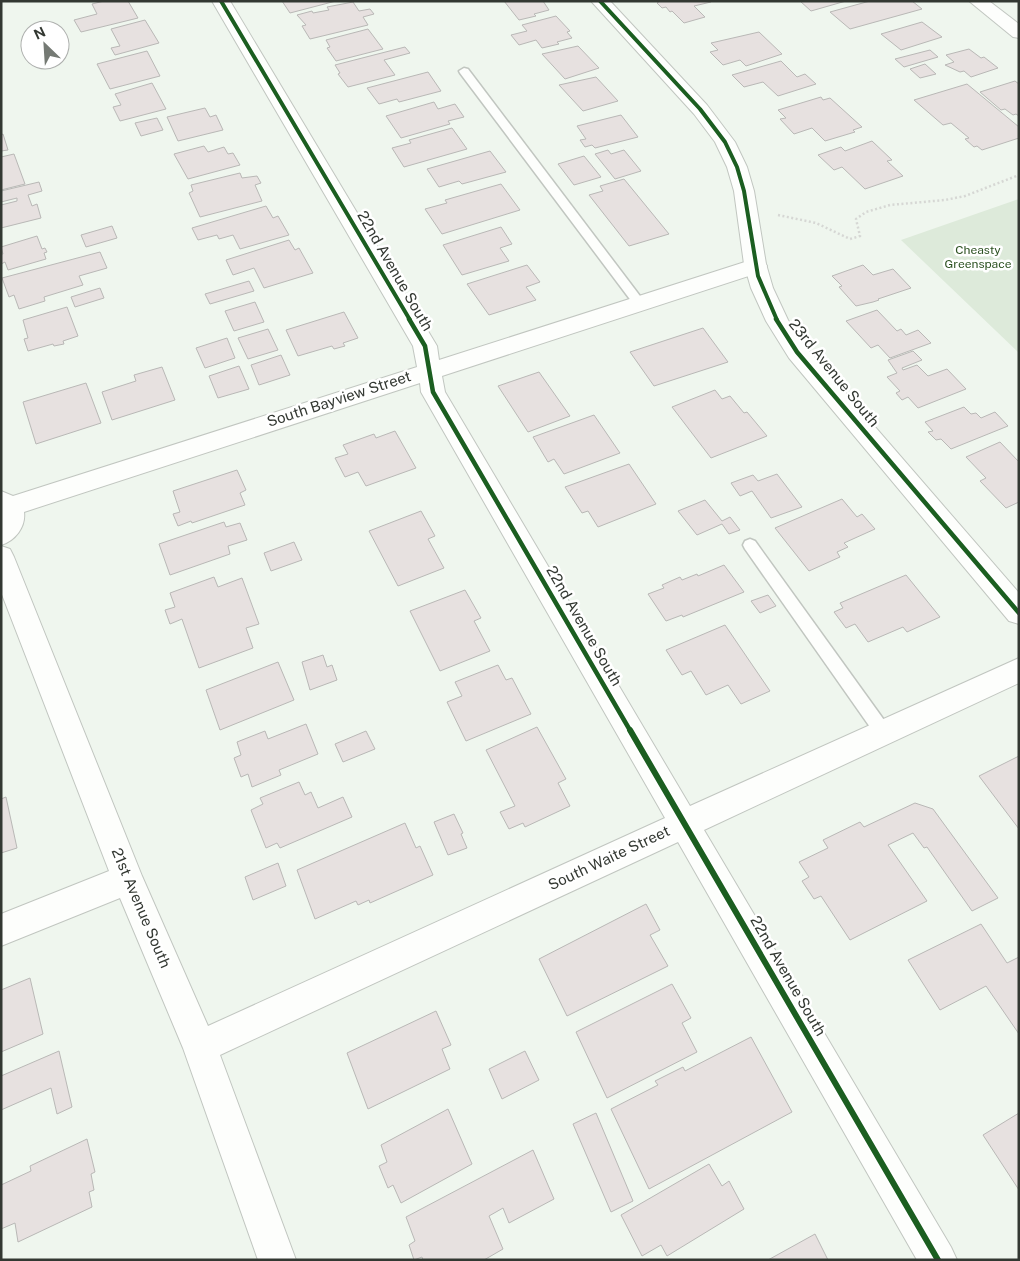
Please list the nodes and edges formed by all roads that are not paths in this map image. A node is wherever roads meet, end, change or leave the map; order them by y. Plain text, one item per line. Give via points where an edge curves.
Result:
1 (222, 1) edge
2 (600, 1) edge
3 (978, 1) edge
4 (1019, 34) edge
5 (464, 71) dead end
6 (756, 266) junction
7 (639, 303) junction
8 (430, 370) junction
9 (5, 504) edge
10 (1, 535) edge
11 (750, 545) dead end
12 (1, 557) edge
13 (1019, 613) edge
14 (1019, 670) edge
15 (884, 732) junction
16 (685, 824) junction
17 (128, 879) junction
18 (1, 930) edge
19 (200, 1047) junction
20 (278, 1260) edge
21 (938, 1260) edge

1 - 8 street, 22nd Avenue South via 425,346
2 - 6 street, 23rd Avenue South via 724,138 745,195
3 - 4 street
5 - 7 lane
6 - 7 street, South Bayview Street
6 - 13 street, 23rd Avenue South via 777,323 797,352
7 - 8 street, South Bayview Street
8 - 9 street, South Bayview Street
8 - 16 street, 22nd Avenue South via 433,392
9 - 10 street via 12,513 12,520
11 - 15 lane
12 - 17 street, 21st Avenue South
14 - 15 street, South Waite Street
15 - 16 street, South Waite Street
16 - 19 street, South Waite Street
16 - 21 street, 22nd Avenue South
17 - 18 street
17 - 19 street, 21st Avenue South
19 - 20 street, 21st Avenue South

